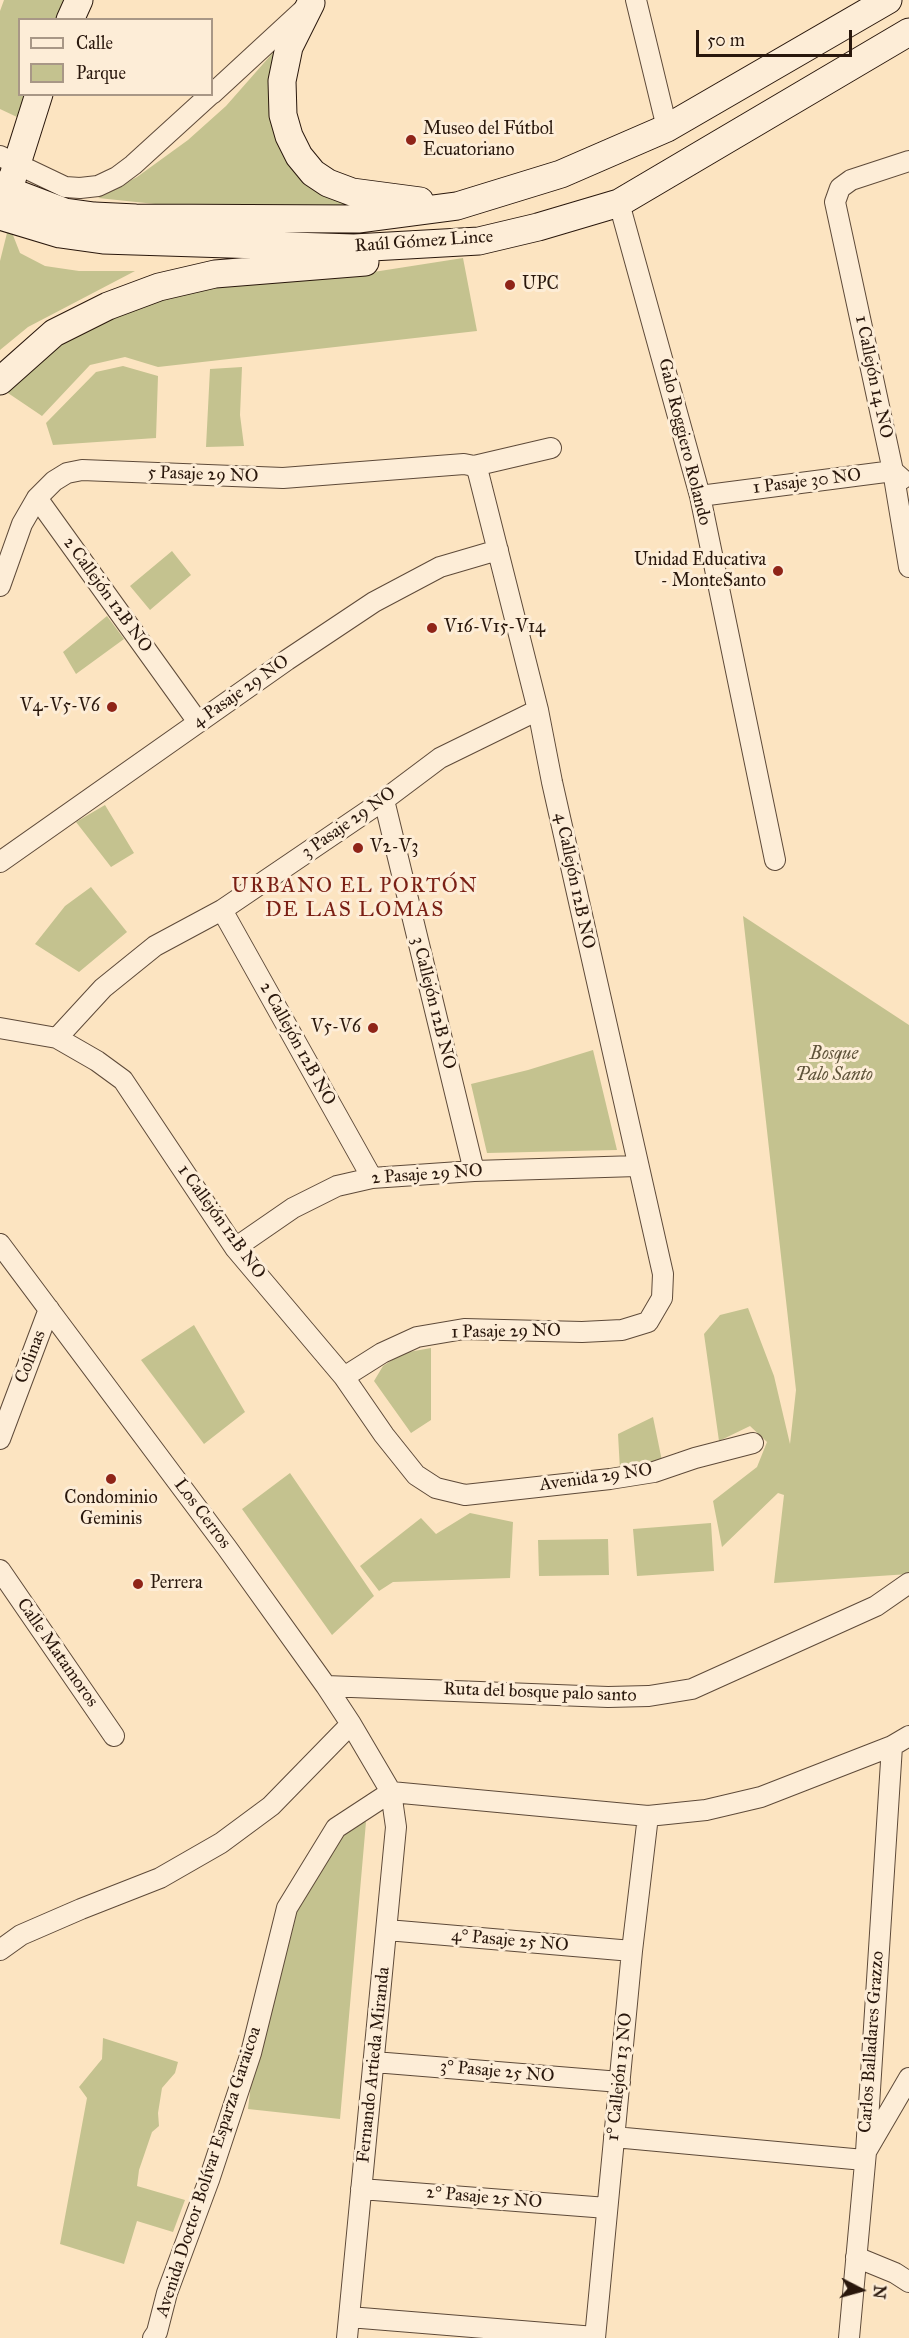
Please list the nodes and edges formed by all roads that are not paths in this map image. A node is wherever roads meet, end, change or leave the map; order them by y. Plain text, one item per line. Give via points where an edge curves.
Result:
1 (79, 0) edge
2 (636, 0) edge
3 (888, 0) edge
4 (309, 2) edge
5 (71, 18) edge
6 (909, 32) edge
7 (213, 92) edge
8 (38, 96) edge
9 (209, 96) edge
10 (667, 128) junction
11 (8, 160) edge
12 (909, 161) edge
13 (2, 188) edge
14 (619, 203) junction
15 (457, 206) junction
16 (0, 218) edge
17 (479, 241) junction
18 (0, 381) edge
19 (551, 448) dead end
20 (474, 466) junction
21 (893, 471) junction
22 (909, 485) edge
23 (700, 496) junction
24 (37, 498) junction
25 (498, 550) junction
26 (909, 567) edge
27 (0, 586) edge
28 (538, 710) junction
29 (198, 722) junction
30 (384, 800) junction
31 (775, 860) dead end
32 (0, 862) edge
33 (222, 910) junction
34 (0, 1028) edge
35 (57, 1038) junction
36 (637, 1166) junction
37 (474, 1171) junction
38 (372, 1178) junction
39 (0, 1244) edge
40 (235, 1248) junction
41 (662, 1298) joint
42 (49, 1309) junction
43 (344, 1377) junction
44 (0, 1439) edge
45 (753, 1443) dead end
46 (436, 1488) joint
47 (0, 1570) edge
48 (909, 1583) edge
49 (326, 1686) junction
50 (351, 1724) junction
51 (114, 1736) dead end
52 (909, 1736) edge
53 (892, 1746) junction
54 (391, 1792) junction
55 (648, 1816) junction
56 (387, 1930) junction
57 (0, 1950) edge
58 (632, 1951) junction
59 (374, 2061) junction
60 (909, 2078) edge
61 (620, 2082) junction
62 (614, 2138) junction
63 (865, 2156) junction
64 (361, 2188) junction
65 (607, 2208) junction
66 (856, 2257) junction
67 (909, 2282) edge
68 (349, 2317) junction
69 (153, 2338) edge
70 (347, 2338) edge
71 (595, 2338) edge
72 (849, 2338) edge

1 - 5 main road
2 - 10 street
3 - 10 main road, Raúl Gómez Lince
4 - 7 street
4 - 15 main road via 289,47 282,81 283,115 299,156 313,173 352,192
6 - 14 main road, Raúl Gómez Lince
8 - 11 main road
9 - 11 street via 141,159 106,183 89,188 65,187
10 - 15 main road, Raúl Gómez Lince via 561,174
11 - 13 main road
12 - 21 street, 1 Callejón 14 NO via 851,180 840,188 835,202
13 - 15 main road, Raúl Gómez Lince via 65,212 136,218 358,219
13 - 16 main road
14 - 17 main road, Raúl Gómez Lince
14 - 23 street, Galo Roggiero Rolando
16 - 17 main road, Raúl Gómez Lince via 60,234 103,240 354,248
17 - 18 main road via 353,264 214,274 159,287 108,306 54,333
19 - 20 street, 5 Pasaje 29 NO
20 - 24 street, 5 Pasaje 29 NO via 283,478 82,470 54,481
20 - 25 street, 4 Callejón 12B NO
21 - 22 street
21 - 23 street, 1 Pasaje 30 NO
21 - 26 street, 1 Callejón 14 NO
23 - 31 street, Galo Roggiero Rolando
24 - 27 street, 5 Pasaje 29 NO via 22,524
24 - 29 street, 2 Callejón 12B NO
25 - 28 street, 4 Callejón 12B NO
25 - 29 street, 4 Pasaje 29 NO via 440,567 374,602
28 - 30 street, 3 Pasaje 29 NO via 440,758
28 - 36 street, 4 Callejón 12B NO
29 - 32 street, 4 Pasaje 29 NO
30 - 33 street, 3 Pasaje 29 NO
30 - 37 street, 3 Callejón 12B NO
33 - 35 street, 3 Pasaje 29 NO via 155,946 103,988
33 - 38 street, 2 Callejón 12B NO
34 - 35 street, 1 Callejón 12B NO
35 - 40 street, 1 Callejón 12B NO via 98,1060 123,1080
36 - 37 street, 2 Pasaje 29 NO
36 - 41 street, 4 Callejón 12B NO via 663,1274
37 - 38 street, 2 Pasaje 29 NO
38 - 40 street, 2 Pasaje 29 NO via 337,1186 293,1208
39 - 42 street, Los Cerros
40 - 43 street, 1 Callejón 12B NO
41 - 43 street, 1 Pasaje 29 NO via 648,1322 622,1330 464,1329 417,1337
42 - 44 street, Colinas
42 - 49 street, Los Cerros
43 - 46 street, 1 Callejón 12B NO via 416,1475
45 - 46 street, Avenida 29 NO via 654,1472 610,1479 465,1495
47 - 51 street, Calle Matamoros
48 - 49 street, Ruta del bosque palo santo via 876,1606 692,1689 608,1697
49 - 50 street, Los Cerros
50 - 54 street, Los Cerros
50 - 57 street via 271,1806 221,1843 160,1878 21,1935
52 - 53 street
53 - 55 street via 761,1797 706,1810
53 - 63 street, Carlos Balladares Grazzo
54 - 55 street
54 - 56 street, Fernando Artieda Miranda via 396,1827
54 - 69 street, Avenida Doctor Bolívar Esparza Garaicoa via 336,1828 287,1908 252,2053
55 - 58 street, 1° Callejón 13 NO
56 - 58 street, 4° Pasaje 25 NO
56 - 59 street, Fernando Artieda Miranda
58 - 61 street, 1° Callejón 13 NO
59 - 61 street, 3° Pasaje 25 NO
59 - 64 street, Fernando Artieda Miranda
60 - 63 street
61 - 62 street, 1° Callejón 13 NO
62 - 63 street
62 - 65 street, 1° Callejón 13 NO
63 - 66 street, Carlos Balladares Grazzo
64 - 65 street, 2° Pasaje 25 NO
64 - 68 street, Fernando Artieda Miranda
65 - 71 street, 1° Callejón 13 NO
66 - 67 street
66 - 72 street, Carlos Balladares Grazzo
68 - 70 street, Fernando Artieda Miranda
68 - 71 street

